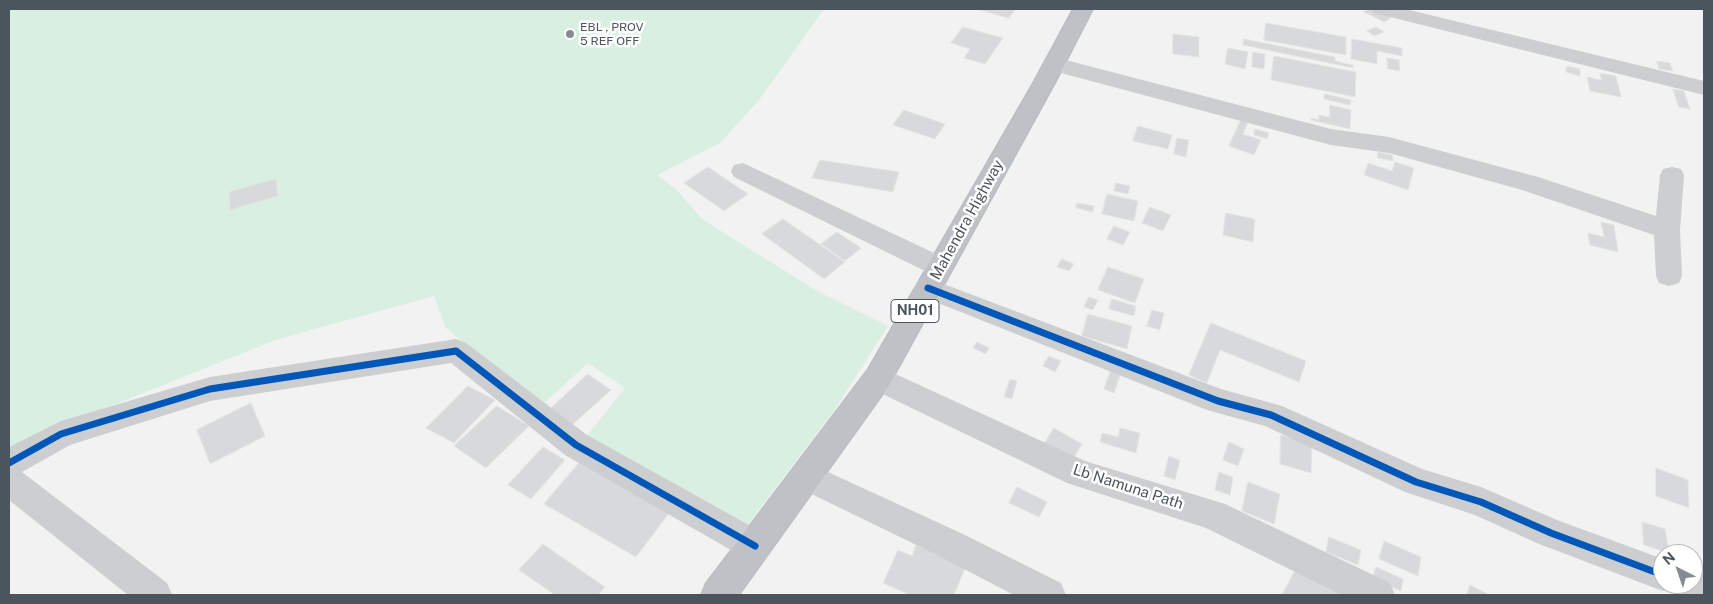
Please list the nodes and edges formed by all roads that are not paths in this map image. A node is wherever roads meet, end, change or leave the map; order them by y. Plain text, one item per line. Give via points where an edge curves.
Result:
1 (1083, 9) edge
2 (1381, 9) edge
3 (1054, 64) junction
4 (1704, 88) edge
5 (743, 172) dead end
6 (1672, 175) dead end
7 (1666, 230) junction
8 (1669, 276) dead end
9 (934, 278) junction
10 (878, 378) junction
11 (9, 463) edge
12 (806, 476) junction
13 (9, 481) edge
14 (755, 546) junction
15 (1653, 570) edge
16 (1373, 594) edge
17 (155, 595) edge
18 (718, 595) edge
19 (1049, 595) edge

1 - 3 highway, Mahendra Highway / NH01
2 - 4 street
3 - 7 street via 1331,137 1398,148 1529,183
3 - 9 highway, Mahendra Highway / NH01
5 - 9 street
6 - 7 street
7 - 8 street
9 - 10 highway, Mahendra Highway / NH01
9 - 15 street via 1218,401 1271,415 1416,482 1480,502 1551,533
10 - 12 highway, Mahendra Highway / NH01
10 - 16 street, Lb Namuna Path via 1078,473 1213,515
11 - 14 street via 62,434 210,389 456,351 576,445
12 - 14 highway, Mahendra Highway / NH01
12 - 19 street
13 - 17 street
14 - 18 highway, Mahendra Highway / NH01

